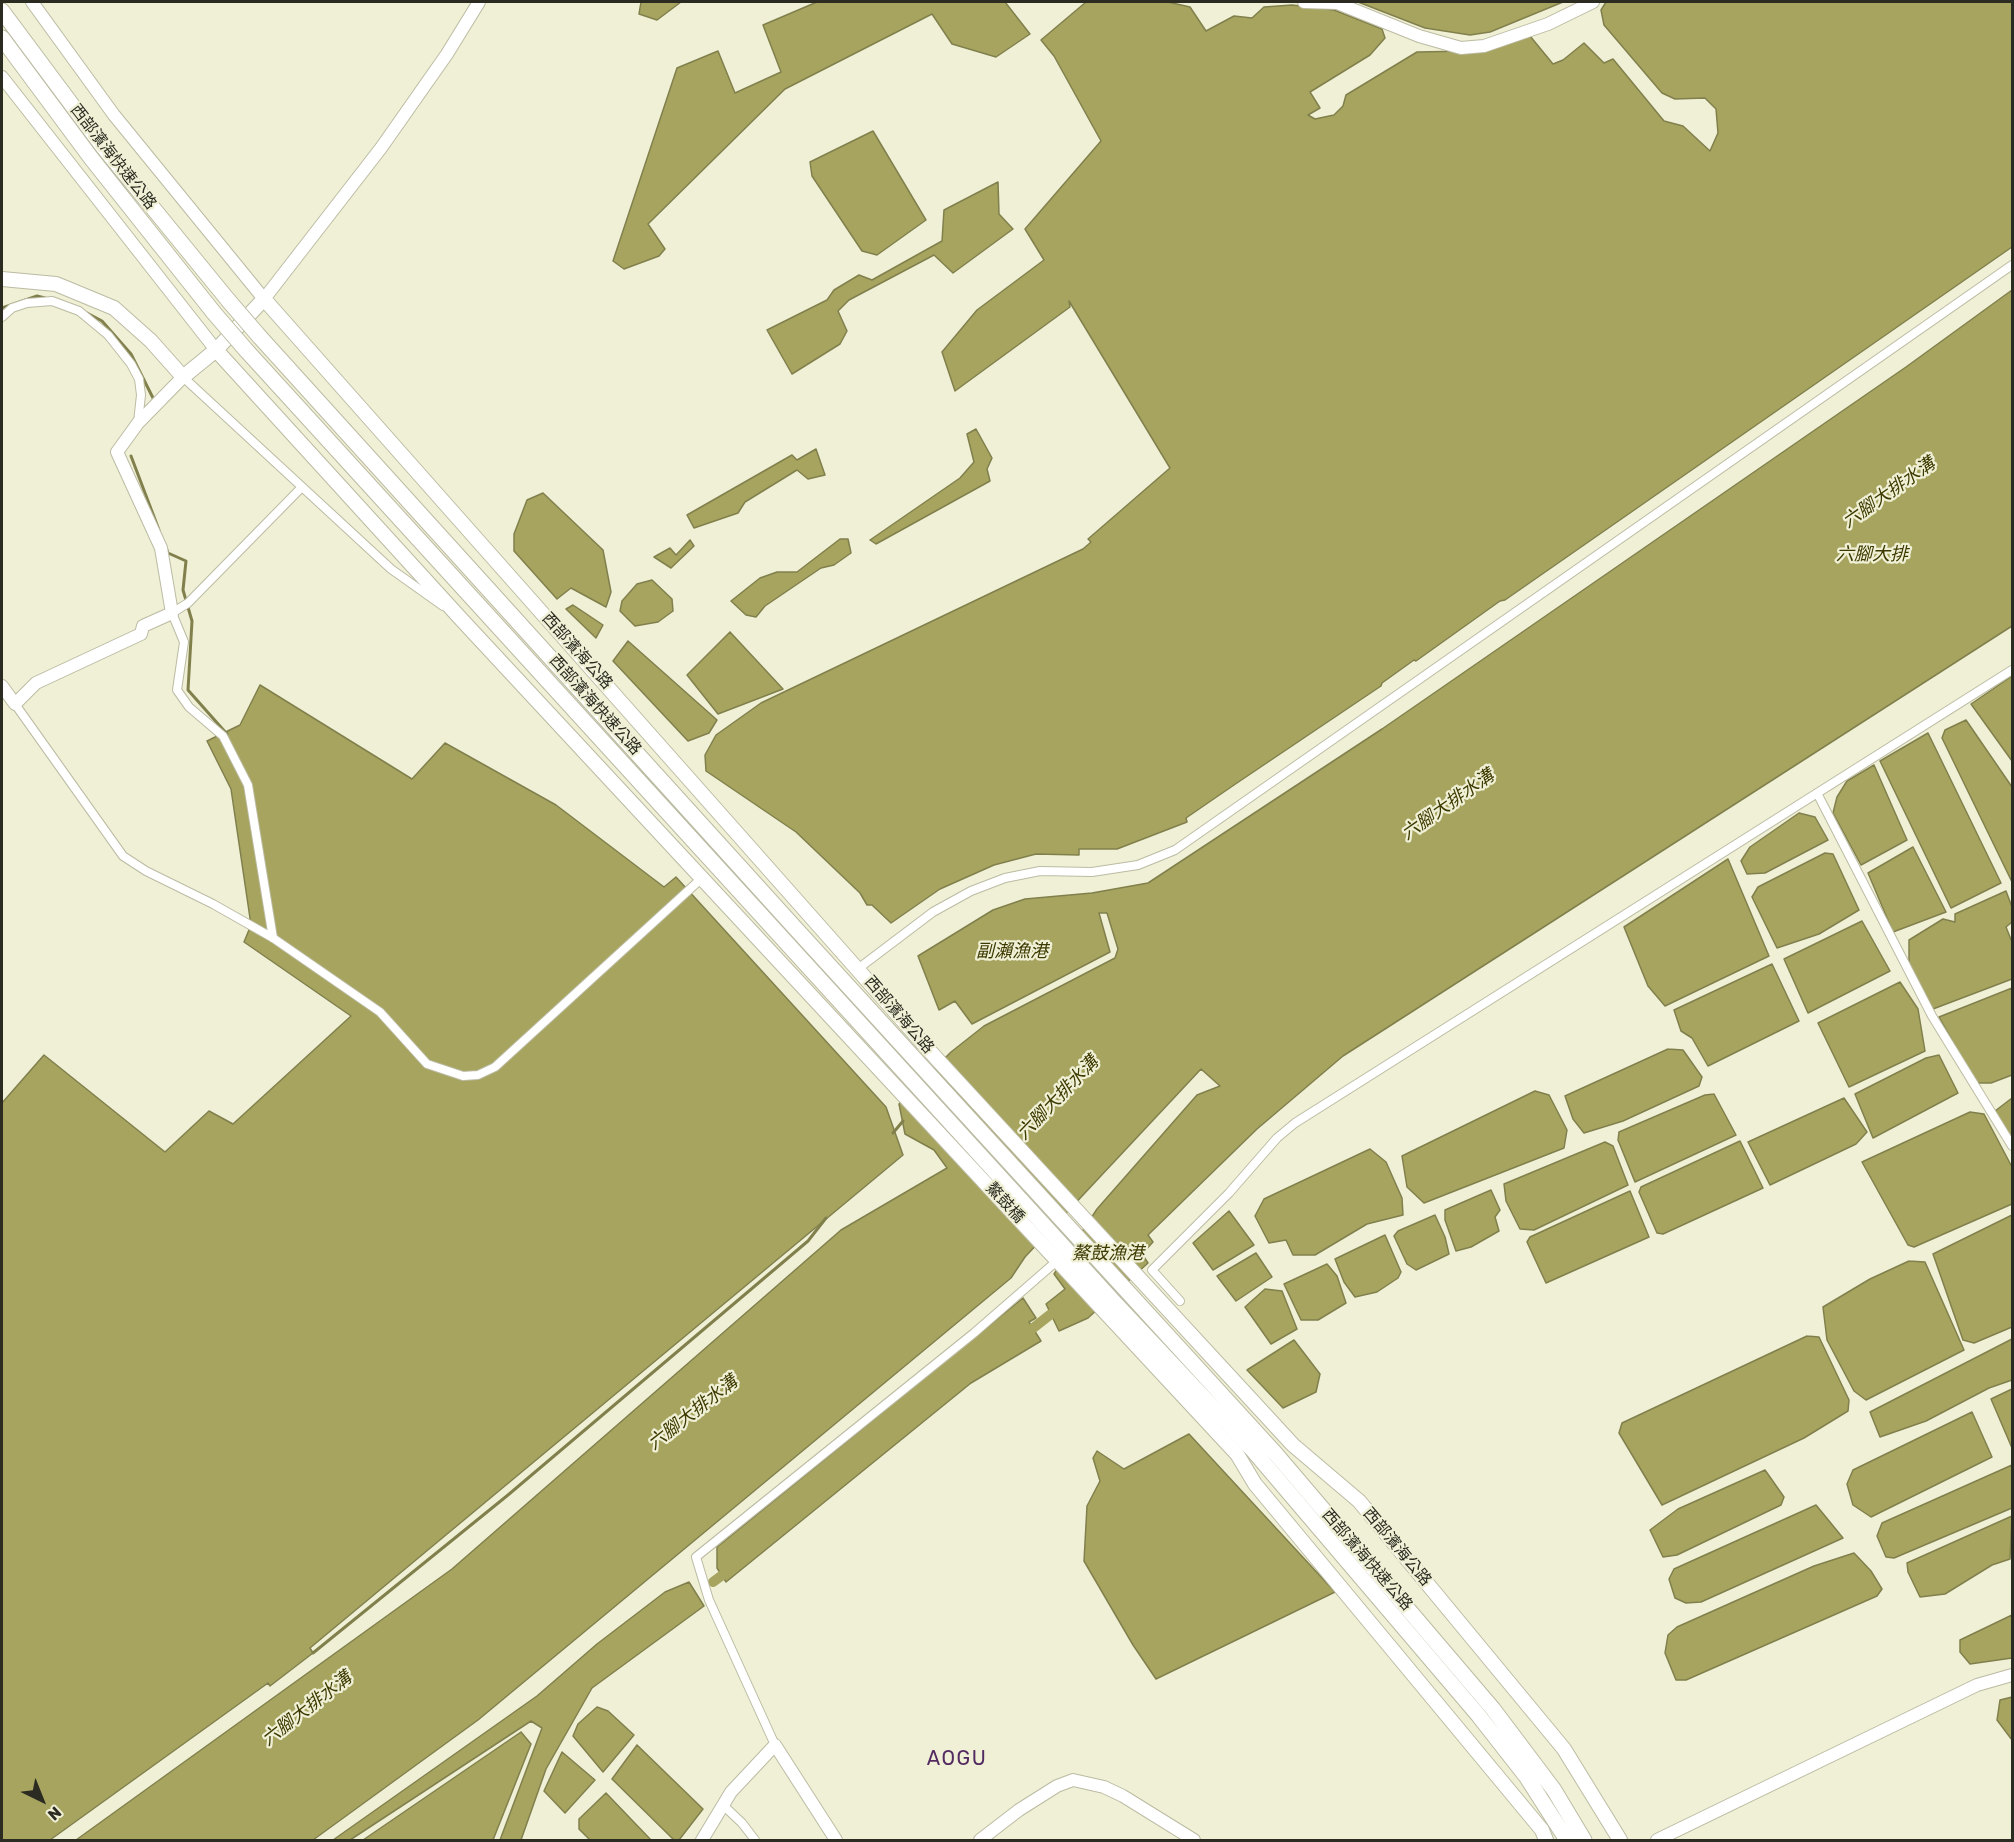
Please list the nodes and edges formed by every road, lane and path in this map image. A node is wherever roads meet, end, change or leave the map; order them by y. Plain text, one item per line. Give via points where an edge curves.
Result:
1 (32, 2) edge
2 (479, 2) edge
3 (1304, 2) edge
4 (1593, 2) edge
5 (2, 11) edge
6 (2, 38) edge
7 (2, 77) edge
8 (2013, 265) edge
9 (2, 279) edge
10 (264, 299) junction
11 (2, 317) edge
12 (216, 350) junction
13 (183, 376) junction
14 (138, 423) junction
15 (301, 488) junction
16 (172, 613) junction
17 (461, 619) junction
18 (2013, 670) edge
19 (2, 686) edge
20 (15, 704) junction
21 (1817, 793) junction
22 (702, 878) junction
23 (273, 938) junction
24 (859, 969) junction
25 (929, 1074) joint
26 (917, 1085) joint
27 (2013, 1146) edge
28 (1058, 1260) junction
29 (1130, 1295) joint
30 (1180, 1301) dead end
31 (1114, 1302) joint
32 (2013, 1675) edge
33 (775, 1745) junction
34 (724, 1806) junction
35 (702, 1840) edge
36 (755, 1840) edge
37 (836, 1840) edge
38 (980, 1840) edge
39 (1194, 1840) edge
40 (1546, 1840) edge
41 (1567, 1840) edge
42 (1584, 1840) edge
43 (1620, 1840) edge
44 (1657, 1840) edge

1 - 10 street via 114,116
2 - 10 street via 381,148
3 - 4 street via 1337,3 1419,36 1461,48 1484,46 1548,24
5 - 25 highway, 西部濱海快速公路, bridge via 104,148 259,336
6 - 26 highway, 西部濱海快速公路, bridge via 91,158 246,350
7 - 12 street
8 - 24 street via 1175,850 1138,865 1092,872 1040,872 988,885 933,912
9 - 13 main road via 56,284 114,309
10 - 12 main road
10 - 24 main road, 西部濱海公路
11 - 14 street via 27,303 52,301 79,311 108,335 139,379
12 - 13 main road
12 - 17 main road
13 - 14 street
13 - 15 street
14 - 16 street via 117,452 161,548
15 - 16 street via 188,603
15 - 17 street via 391,569
16 - 20 street via 143,626 141,634 36,682
16 - 23 street via 184,642 177,690 189,707 223,736 248,786
17 - 22 main road
18 - 21 street
19 - 20 street
20 - 23 street via 123,856
21 - 27 street via 1932,1016
21 - 30 street via 1276,1138 1229,1193 1152,1270
22 - 23 street via 495,1067 471,1076 427,1064 380,1012
22 - 28 main road, 鰲鼓橋
24 - 43 main road, 西部濱海公路 via 936,1058 1293,1445 1359,1501 1564,1749
25 - 29 highway, 鰲鼓橋
26 - 31 highway, 鰲鼓橋
28 - 33 street via 974,1333 696,1557 709,1600
28 - 40 main road, 鰲鼓橋 via 1237,1454 1255,1484 1542,1830
29 - 42 highway, 西部濱海快速公路 via 1392,1588 1547,1781
31 - 41 highway, 西部濱海快速公路 via 1251,1448 1479,1716 1526,1776
32 - 44 street via 1977,1685
33 - 34 street via 748,1770
33 - 37 street
34 - 35 street
34 - 36 street
38 - 39 street via 1019,1810 1073,1780 1123,1796

